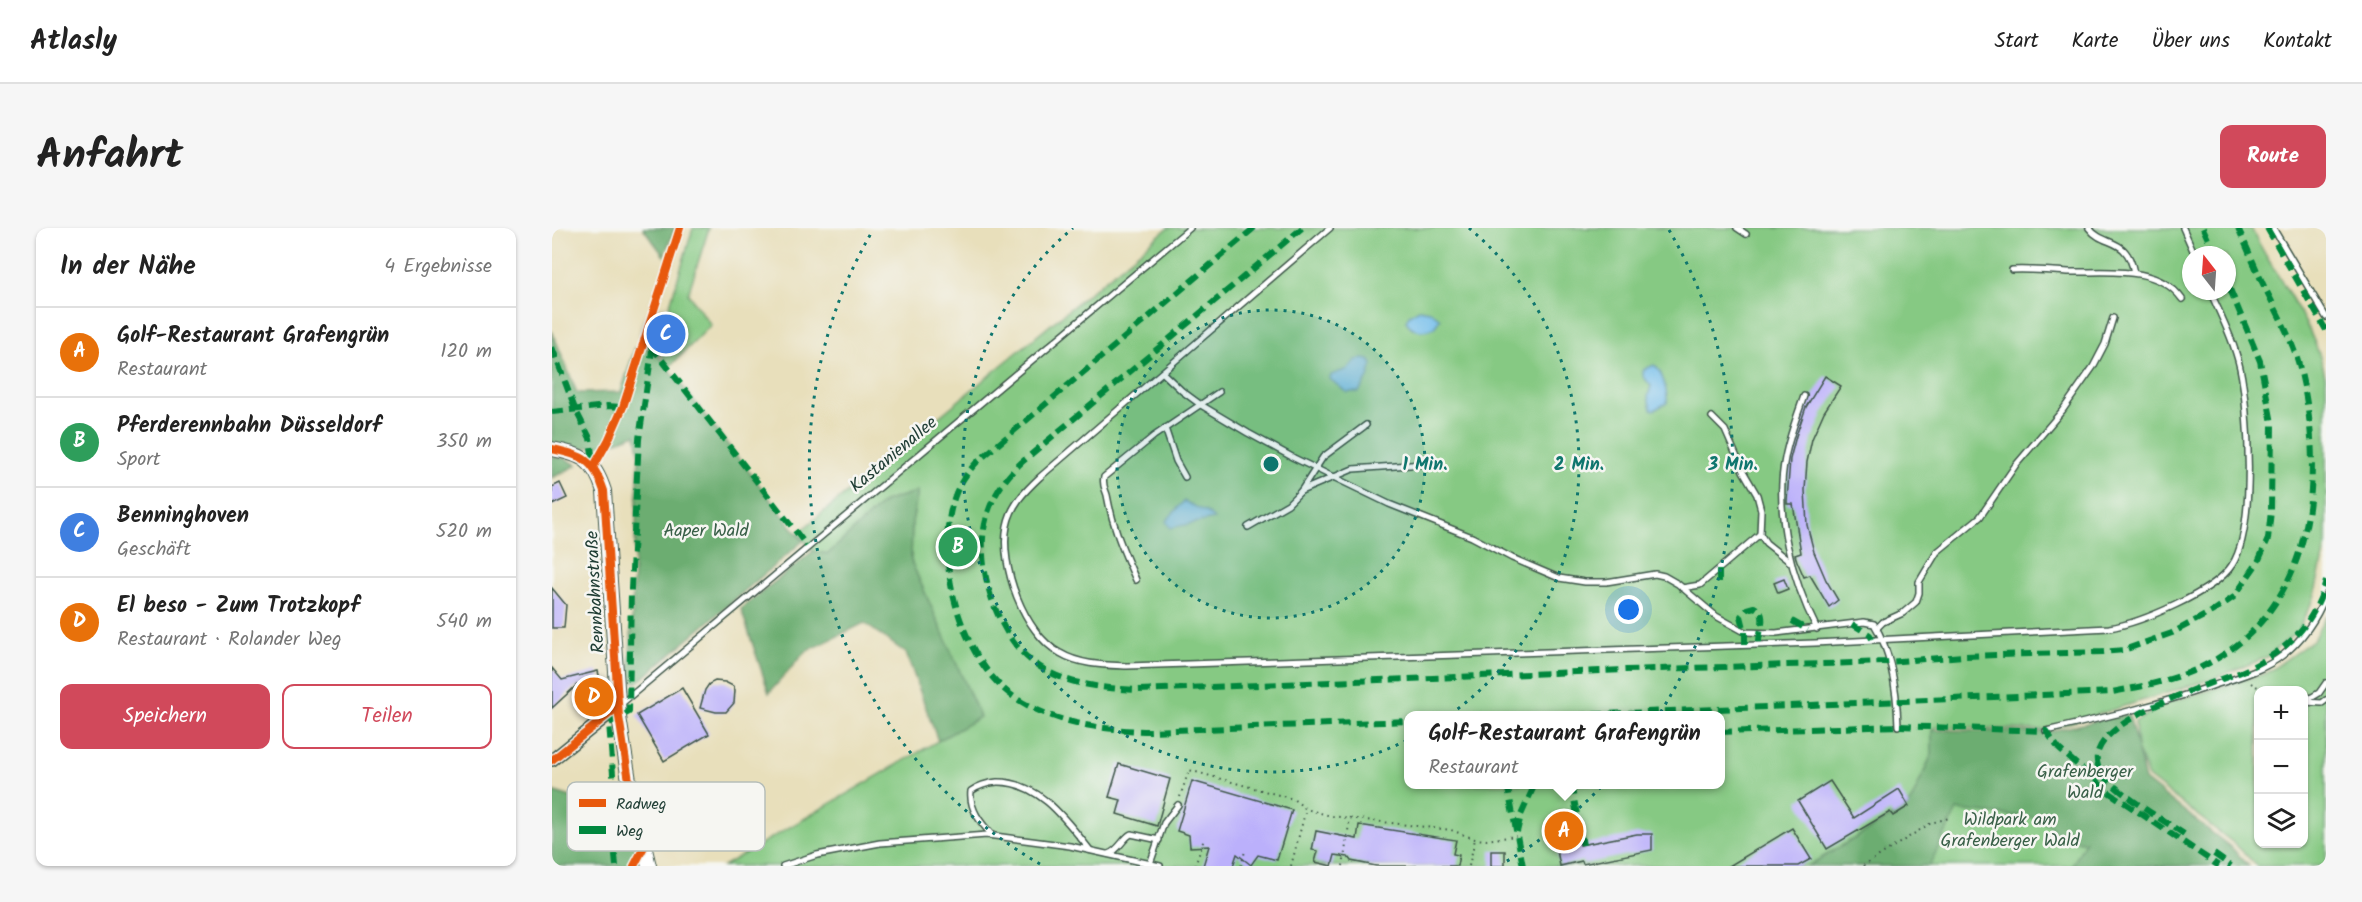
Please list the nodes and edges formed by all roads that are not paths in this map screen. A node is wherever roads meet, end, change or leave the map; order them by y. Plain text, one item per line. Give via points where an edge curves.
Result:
1 (680, 228) edge
2 (1190, 228) edge
3 (1330, 228) edge
4 (1737, 228) edge
5 (2090, 228) edge
6 (2183, 228) edge
7 (2273, 228) edge
8 (1746, 234) dead end
9 (2191, 246) edge
10 (2012, 270) dead end
11 (2134, 273) junction
12 (2182, 299) dead end
13 (2214, 300) edge
14 (2326, 317) edge
15 (2113, 318) dead end
16 (1163, 373) junction
17 (1219, 392) dead end
18 (1804, 396) dead end
19 (1202, 405) junction
20 (1712, 417) dead end
21 (1366, 425) dead end
22 (1165, 428) junction
23 (552, 449) edge
24 (1424, 464) dead end
25 (1317, 467) junction
26 (597, 472) junction
27 (1185, 477) dead end
28 (1334, 477) junction
29 (1301, 491) junction
30 (1248, 527) dead end
31 (1761, 534) junction
32 (1791, 563) junction
33 (1136, 580) dead end
34 (1682, 588) junction
35 (2326, 595) edge
36 (1877, 628) junction
37 (1817, 630) junction
38 (1881, 639) junction
39 (2326, 683) edge
40 (2308, 700) edge
41 (2308, 702) edge
42 (2325, 702) edge
43 (618, 707) junction
44 (1898, 726) dead end
45 (2046, 731) dead end
46 (552, 760) edge
47 (629, 782) edge
48 (1178, 805) road end
49 (992, 835) junction
50 (1158, 840) junction
51 (645, 851) edge
52 (1090, 851) junction
53 (1107, 854) junction
54 (1150, 864) junction
55 (649, 866) edge
56 (783, 866) edge
57 (1160, 866) edge

1 - 26 lane via 623,407
2 - 43 lane, Kastanienallee
3 - 16 lane
4 - 8 lane
5 - 11 lane via 2122,247
6 - 9 lane
7 - 14 lane
10 - 11 lane
11 - 12 lane via 2154,279 2176,291
13 - 38 lane via 2240,365 2248,424 2243,535 2234,564 2217,583 2124,626
15 - 36 lane via 2093,367 2062,411 2015,466 1980,518 1937,552 1919,582 1916,602
16 - 19 lane
16 - 38 lane via 1026,489 1007,526 1006,556 1022,607 1044,641 1079,661 1127,666
17 - 19 lane
18 - 32 lane via 1784,460 1782,500
19 - 22 lane
19 - 25 lane
20 - 31 lane via 1725,430 1757,495
21 - 25 lane via 1333,448
22 - 27 lane
22 - 33 lane via 1104,477 1102,484 1114,530
23 - 26 street via 578,455
24 - 28 lane via 1353,469
25 - 28 lane
25 - 29 lane
26 - 43 street, Rennbahnstraße via 607,519
28 - 29 lane
28 - 34 lane via 1559,578 1606,582 1655,574
29 - 30 lane via 1288,504
31 - 32 lane
31 - 34 lane via 1700,585
32 - 37 lane
34 - 37 lane via 1742,632
35 - 45 lane via 2316,617 2293,646 2241,677 2152,705
36 - 37 lane via 1864,622
36 - 38 lane
38 - 44 lane via 1896,686
39 - 40 lane
41 - 42 lane
43 - 46 street
43 - 47 street, Rennbahnstraße
48 - 50 lane via 1164,823
49 - 52 lane
49 - 52 lane via 973,810 971,791 977,786 1003,782 1032,790 1064,819
49 - 56 lane via 880,843
50 - 53 lane via 1131,834
50 - 54 lane
51 - 55 street, Rennbahnstraße
52 - 53 lane
53 - 54 lane
54 - 57 lane

